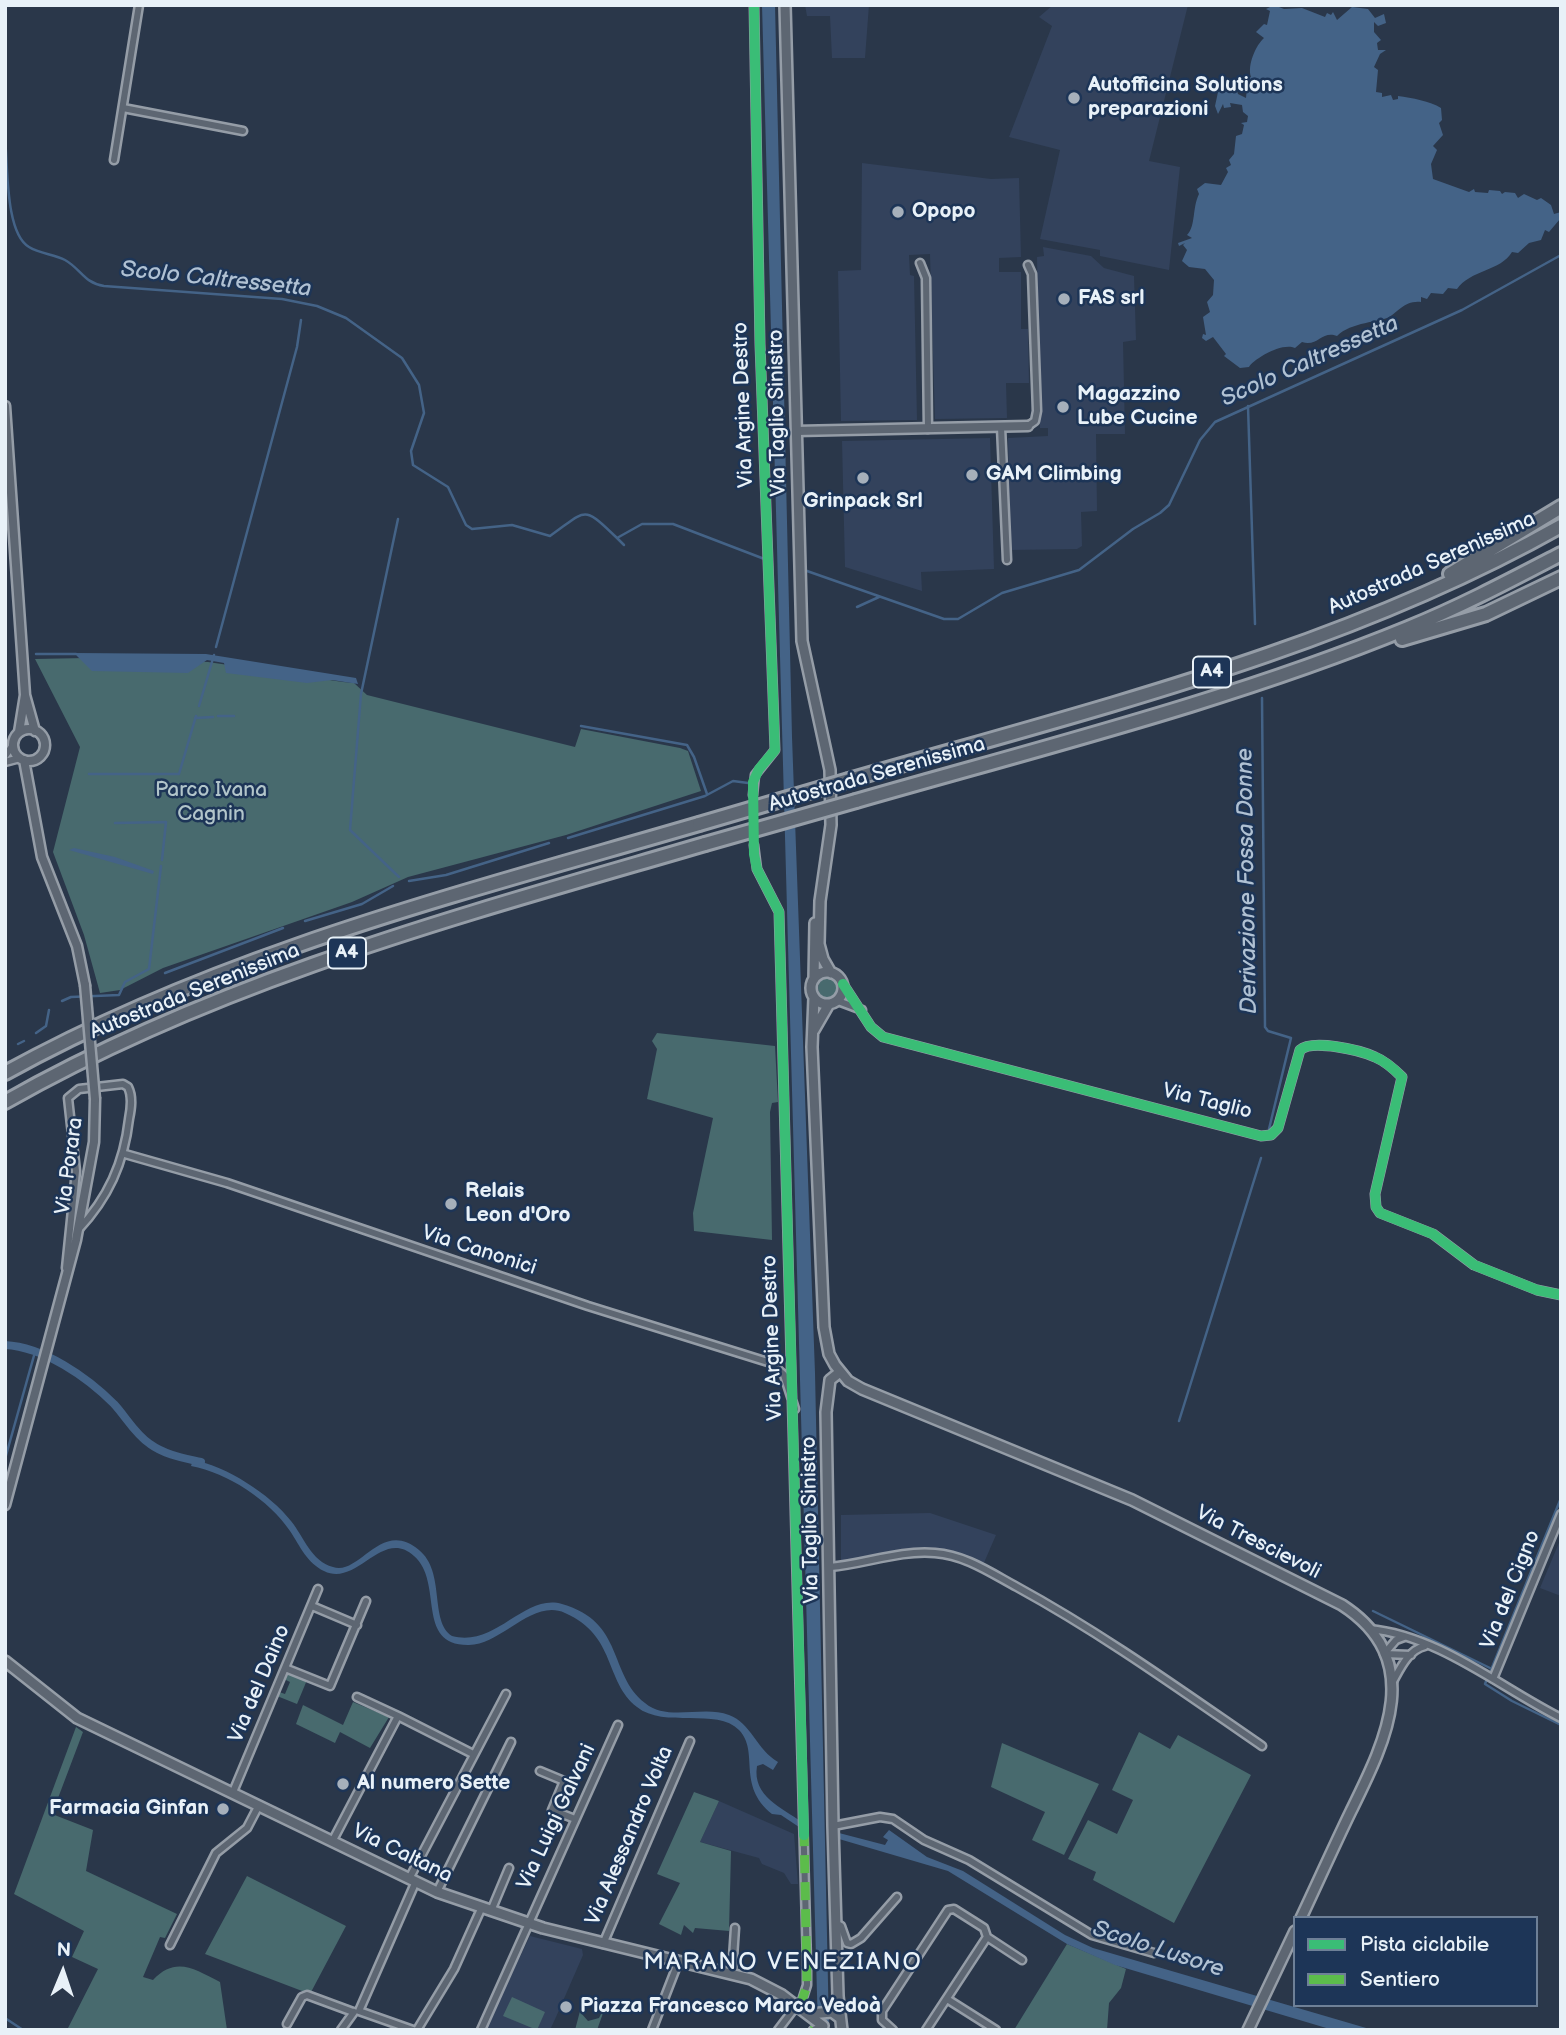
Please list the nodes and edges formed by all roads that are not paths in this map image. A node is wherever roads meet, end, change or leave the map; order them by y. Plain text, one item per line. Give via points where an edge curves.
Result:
1 (139, 5) edge
2 (754, 5) edge
3 (785, 5) edge
4 (123, 108) junction
5 (243, 131) dead end
6 (114, 160) dead end
7 (920, 263) dead end
8 (1028, 265) dead end
9 (5, 406) edge
10 (1028, 426) joint
11 (1002, 427) junction
12 (928, 429) junction
13 (796, 431) junction
14 (1561, 507) edge
15 (1561, 526) edge
16 (1561, 554) edge
17 (1007, 560) dead end
18 (1561, 578) edge
19 (1322, 635) junction
20 (25, 695) junction
21 (1211, 697) junction
22 (36, 731) junction
23 (19, 732) junction
24 (13, 746) junction
25 (5, 756) edge
26 (22, 759) junction
27 (36, 759) junction
28 (5, 762) edge
29 (32, 789) junction
30 (753, 795) tunnel mouth
31 (754, 845) tunnel mouth
32 (820, 901) junction
33 (831, 973) junction
34 (814, 979) junction
35 (843, 985) junction
36 (814, 997) junction
37 (833, 1003) junction
38 (862, 1011) junction
39 (812, 1034) junction
40 (5, 1073) edge
41 (5, 1101) edge
42 (125, 1154) junction
43 (78, 1230) junction
44 (65, 1283) junction
45 (1561, 1295) edge
46 (839, 1372) junction
47 (795, 1409) junction
48 (5, 1505) edge
49 (1561, 1514) edge
50 (830, 1567) junction
51 (318, 1590) dead end
52 (366, 1601) dead end
53 (312, 1606) junction
54 (357, 1625) junction
55 (1369, 1629) junction
56 (1405, 1636) junction
57 (1425, 1646) junction
58 (1384, 1654) junction
59 (1410, 1655) junction
60 (5, 1661) edge
61 (285, 1668) junction
62 (1493, 1679) junction
63 (1391, 1684) junction
64 (506, 1693) dead end
65 (357, 1697) dead end
66 (398, 1716) junction
67 (1561, 1718) edge
68 (618, 1725) dead end
69 (690, 1741) dead end
70 (511, 1742) dead end
71 (1262, 1745) dead end
72 (473, 1754) junction
73 (540, 1771) dead end
74 (233, 1792) junction
75 (259, 1805) junction
76 (575, 1819) junction
77 (834, 1826) junction
78 (333, 1840) junction
79 (509, 1868) dead end
80 (413, 1879) junction
81 (437, 1892) junction
82 (897, 1897) dead end
83 (486, 1910) junction
84 (1302, 1916) edge
85 (528, 1923) junction
86 (837, 1924) junction
87 (735, 1928) dead end
88 (1293, 1934) edge
89 (987, 1937) junction
90 (603, 1944) junction
91 (170, 1945) dead end
92 (1154, 1952) dead end
93 (1022, 1960) dead end
94 (678, 1963) junction
95 (732, 1973) junction
96 (947, 1999) junction
97 (798, 2006) junction
98 (356, 2012) junction
99 (810, 2014) junction
100 (835, 2016) edge
101 (287, 2024) dead end
102 (823, 2029) edge
103 (341, 2030) edge
104 (415, 2030) edge
105 (481, 2030) edge
106 (652, 2030) edge
107 (778, 2030) edge
108 (893, 2030) edge
109 (926, 2030) edge
110 (996, 2030) edge
111 (1248, 2030) edge

1 - 4 street
2 - 30 street, Via Argine Destro via 760,344 775,750 755,775
3 - 13 main road, Via Taglio Sinistro
4 - 5 street
4 - 6 street
7 - 12 street via 926,278
8 - 10 street via 1037,411
9 - 20 street, Via Porara
10 - 11 street
11 - 12 street
11 - 17 street
12 - 13 street
13 - 32 main road, Via Taglio Sinistro via 803,647 833,799
14 - 19 highway via 1455,572
15 - 19 highway, Autostrada Serenissima / A4 via 1464,576
16 - 21 highway, Autostrada Serenissima / A4 via 1410,627
18 - 21 highway via 1486,614 1242,692
19 - 40 highway, Autostrada Serenissima / A4, bridge via 1178,683 264,956 142,1004
20 - 22 street, Via Porara
20 - 23 street, Via Porara
21 - 41 highway, Autostrada Serenissima / A4, bridge via 475,911 267,980 136,1034
22 - 23 street
22 - 27 street, Via Porara via 44,747
23 - 24 street, Via Porara
24 - 25 street
24 - 26 street, Via Porara
26 - 27 street
26 - 28 street
26 - 29 street, Via Porara
27 - 29 street, Via Porara
29 - 43 street, Via Porara, bridge via 42,857 74,937 85,985 94,1142
31 - 47 street, Via Argine Destro via 757,869 779,912
32 - 33 main road, Via Taglio Sinistro via 820,951
32 - 34 main road, Via Taglio Sinistro via 813,932
33 - 34 main road
33 - 35 main road
34 - 36 main road
35 - 37 main road via 843,993
35 - 38 street, Via Taglio
36 - 37 main road via 820,1003
36 - 39 main road
37 - 38 street, Via Taglio
37 - 39 main road
38 - 45 street, Via Taglio via 875,1032 911,1046 1261,1136 1278,1129 1305,1045 1377,1057 1402,1077 1376,1185 1374,1200 1380,1213 1433,1234 1474,1265
39 - 46 main road via 824,1327 829,1354
42 - 43 street via 100,1205
42 - 44 street via 131,1110 128,1087 118,1084 72,1093 69,1105 76,1171
42 - 47 street, Via Canonici via 227,1183 771,1363 784,1375
43 - 44 street, Via Porara
44 - 48 street, Via Porara
46 - 50 main road, Via Taglio Sinistro via 827,1389
46 - 55 main road, Via Trescievoli via 880,1398 1171,1519 1342,1605
47 - 97 street, Via Argine Destro via 807,1964 807,1985
49 - 62 street, Via del Cigno
50 - 71 street via 923,1552 950,1555 976,1565 1093,1631
50 - 77 main road, Via Taglio Sinistro
51 - 53 street, Via del Daino
52 - 54 street
53 - 54 street
53 - 61 street, Via del Daino
54 - 61 street via 330,1686
55 - 56 street
55 - 58 main road, Via Trescievoli
56 - 57 street
56 - 58 street
57 - 59 street
57 - 62 street
58 - 59 street
58 - 63 main road, Via Trescievoli
59 - 63 street
60 - 74 main road, Via Caltana via 77,1718
61 - 74 street, Via del Daino
62 - 67 street
63 - 84 main road, Via Trescievoli via 1390,1720 1376,1760
64 - 72 street
65 - 66 street
66 - 72 street
66 - 78 street
68 - 76 street, Via Luigi Galvani
69 - 90 street, Via Alessandro Volta
70 - 81 street
72 - 80 street
73 - 76 street via 564,1781 552,1810
74 - 75 main road, Via Caltana
75 - 78 main road, Via Caltana
75 - 91 street via 247,1828 216,1853
76 - 85 street, Via Luigi Galvani
77 - 86 main road, Via Taglio Sinistro
77 - 92 street via 880,1817 893,1819 1092,1935
78 - 80 main road, Via Caltana
79 - 83 street
80 - 81 main road, Via Caltana
80 - 98 street
81 - 83 main road, Via Caltana
82 - 86 street via 851,1944
83 - 85 main road, Via Caltana
83 - 104 street
85 - 90 main road, Via Caltana
85 - 105 street, Via Luigi Galvani
86 - 100 main road, Via Taglio Sinistro
87 - 95 street
88 - 111 main road
89 - 93 street
89 - 96 street
89 - 108 street via 984,1928 954,1909 948,1910 882,2011 882,2020
90 - 94 main road, Via Caltana
94 - 95 main road, Via Caltana
94 - 106 street
95 - 97 main road, Via Caltana via 764,1985
96 - 109 street
96 - 110 street
97 - 99 main road, Via Caltana
97 - 107 street
98 - 101 street via 306,1996
98 - 103 street
98 - 104 street
99 - 100 main road
99 - 102 main road, Via Caltana
100 - 102 main road, Via Taglio Sinistro

